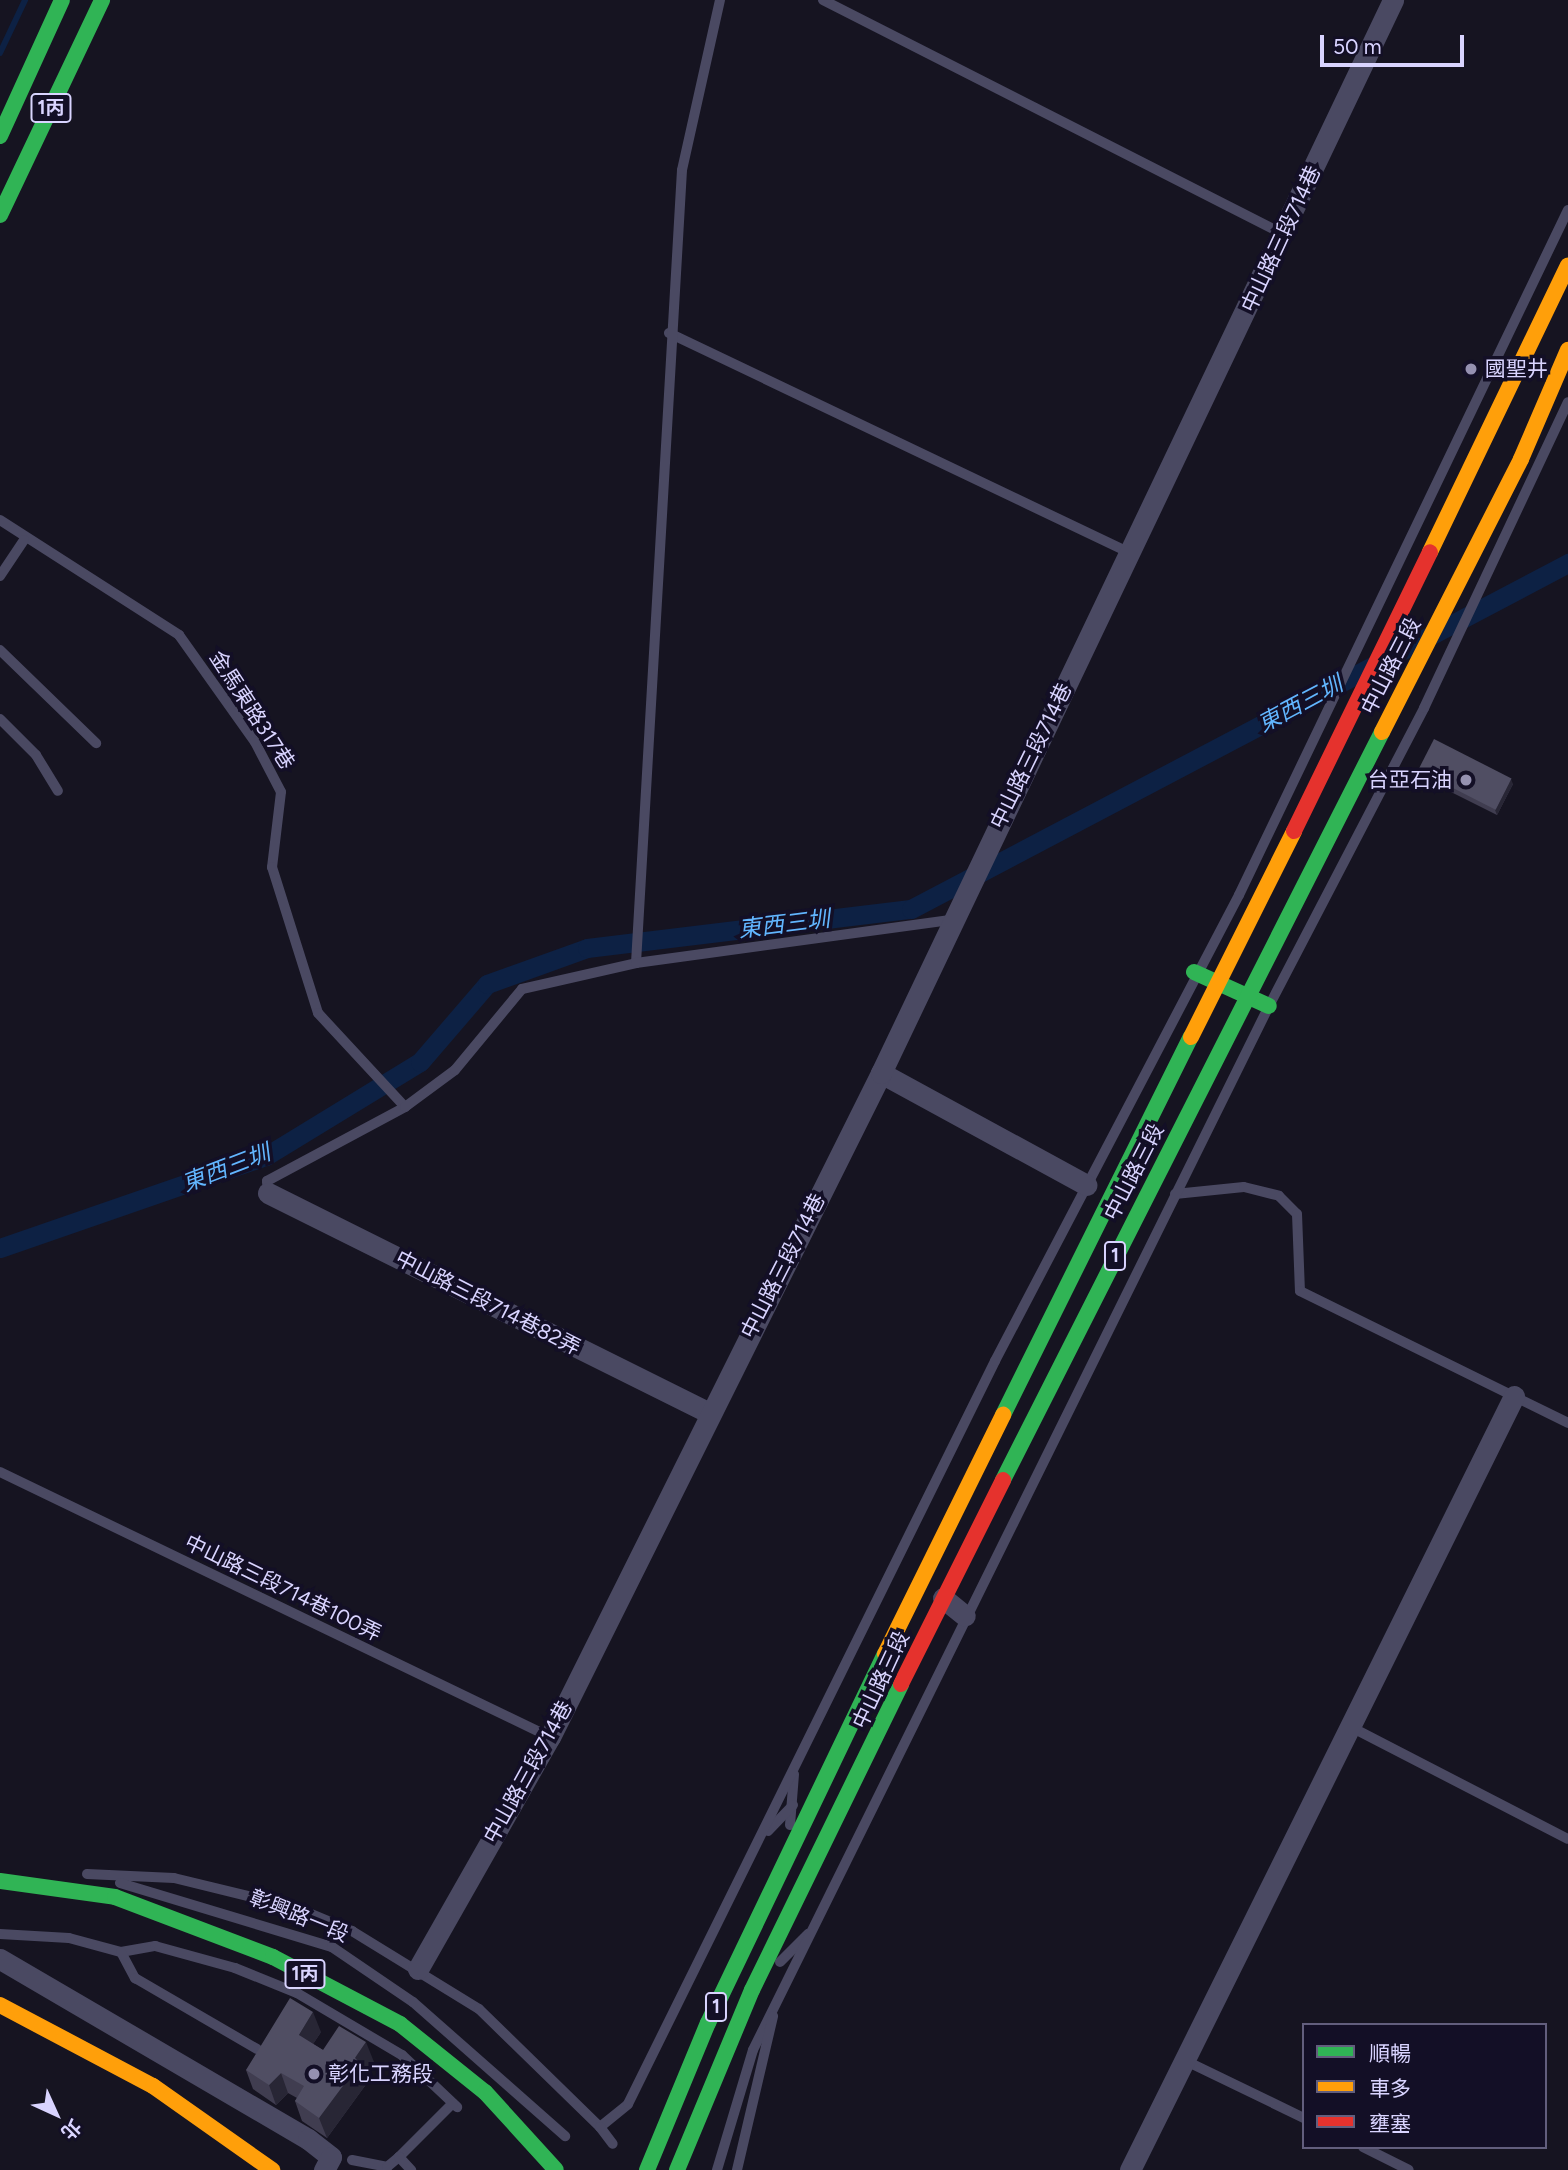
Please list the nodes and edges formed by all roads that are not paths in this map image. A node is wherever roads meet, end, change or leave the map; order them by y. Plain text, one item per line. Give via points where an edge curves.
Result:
1 (62, 0) edge
2 (102, 0) edge
3 (720, 0) edge
4 (823, 0) edge
5 (1393, 0) edge
6 (0, 136) edge
7 (1568, 210) edge
8 (0, 215) edge
9 (1284, 235) junction
10 (1568, 265) edge
11 (668, 333) junction
12 (1568, 350) edge
13 (1568, 402) edge
14 (1465, 432) junction
15 (1502, 450) junction
16 (1538, 466) junction
17 (0, 520) edge
18 (24, 540) junction
19 (1130, 553) junction
20 (0, 576) edge
21 (0, 650) edge
22 (0, 719) edge
23 (96, 743) dead end
24 (58, 791) dead end
25 (951, 919) junction
26 (636, 963) junction
27 (1194, 972) junction
28 (1219, 982) junction
29 (1245, 995) junction
30 (1269, 1006) junction
31 (881, 1073) junction
32 (405, 1108) junction
33 (1086, 1185) junction
34 (268, 1193) joint
35 (1175, 1194) junction
36 (1514, 1396) junction
37 (709, 1413) junction
38 (1568, 1423) edge
39 (0, 1472) edge
40 (943, 1598) junction
41 (965, 1616) junction
42 (1347, 1725) junction
43 (550, 1737) junction
44 (794, 1768) junction
45 (824, 1782) junction
46 (792, 1806) junction
47 (761, 1838) junction
48 (1568, 1839) edge
49 (74, 1874) dead end
50 (87, 1874) junction
51 (61, 1875) dead end
52 (783, 1876) junction
53 (0, 1879) edge
54 (815, 1927) junction
55 (0, 1934) edge
56 (121, 1952) junction
57 (0, 1959) edge
58 (418, 1969) junction
59 (752, 1990) junction
60 (776, 2002) junction
61 (0, 2005) edge
62 (257, 2049) edge
63 (1184, 2060) junction
64 (1302, 2117) edge
65 (600, 2127) junction
66 (565, 2136) dead end
67 (656, 2141) junction
68 (613, 2144) dead end
69 (1367, 2149) edge
70 (399, 2157) junction
71 (352, 2160) dead end
72 (272, 2170) edge
73 (324, 2170) edge
74 (411, 2170) edge
75 (556, 2170) edge
76 (638, 2170) edge
77 (648, 2170) edge
78 (677, 2170) edge
79 (717, 2170) edge
80 (737, 2170) edge
81 (1130, 2170) edge
82 (1409, 2170) edge

1 - 6 main road, 1丙
2 - 8 main road, 1丙
3 - 11 lane via 682,170
4 - 9 lane
5 - 9 street, 中山路三段714巷
7 - 14 lane, 中山路三段 / 1
9 - 19 street, 中山路三段714巷
10 - 15 main road, 中山路三段 / 1
11 - 19 lane
11 - 26 lane
12 - 15 main road, 中山路三段 / 1
13 - 16 lane, 1
14 - 15 main road
14 - 27 lane, 中山路三段 / 1 via 1239,895
15 - 16 main road
15 - 28 main road, 中山路三段 / 1
15 - 29 main road, 中山路三段 / 1
16 - 30 lane, 1 via 1424,708
17 - 18 lane, 金馬東路317巷
18 - 20 lane
18 - 32 lane, 金馬東路317巷 via 179,635 255,741 281,792 272,867 318,1013
19 - 25 street, 中山路三段714巷
21 - 23 lane
22 - 24 lane via 36,755
25 - 26 lane
25 - 31 street, 中山路三段714巷
26 - 32 lane via 522,989 455,1070
27 - 28 main road
27 - 33 lane, 中山路三段 / 1
28 - 29 main road
28 - 45 main road, 中山路三段 / 1
29 - 30 main road
29 - 40 main road, 中山路三段 / 1
30 - 35 lane, 1
31 - 33 street
31 - 37 street, 中山路三段714巷
32 - 34 lane via 267,1181
33 - 44 lane, 中山路三段 / 1
34 - 37 street, 中山路三段714巷82弄
35 - 36 lane via 1244,1187 1279,1196 1297,1214 1300,1291
35 - 41 lane, 1
36 - 38 lane
36 - 42 street
37 - 43 street, 中山路三段714巷
39 - 43 lane, 中山路三段714巷100弄
40 - 41 street
40 - 59 main road, 中山路三段 / 1
41 - 54 lane, 1
42 - 48 lane
42 - 63 street
43 - 58 street, 中山路三段714巷
44 - 46 lane
44 - 47 lane, 1
45 - 46 lane
45 - 52 main road, 中山路三段 / 1
46 - 47 lane
46 - 52 lane
47 - 65 lane, 1 via 628,2104
49 - 50 lane, 彰興路一段
50 - 58 lane via 174,1878 297,1908
50 - 66 lane, 彰興路一段 / 1丙 via 332,1947 413,2002
51 - 53 lane
52 - 67 main road, 1
53 - 75 main road, 1丙 via 115,1897 273,1957 342,1993 400,2024 485,2092
54 - 59 lane
54 - 60 lane
55 - 56 lane via 69,1938
56 - 62 lane via 135,1978
56 - 70 lane via 155,1946 297,1993 402,2055 455,2105
57 - 73 street via 308,2139 331,2157
58 - 65 lane via 479,2009
59 - 78 main road, 中山路三段 / 1
60 - 79 lane via 753,2050
60 - 80 lane
61 - 72 main road via 153,2086
63 - 64 lane
63 - 81 street
65 - 68 lane
67 - 76 lane
67 - 77 main road, 1
69 - 82 lane
70 - 71 lane via 387,2168
70 - 74 lane

